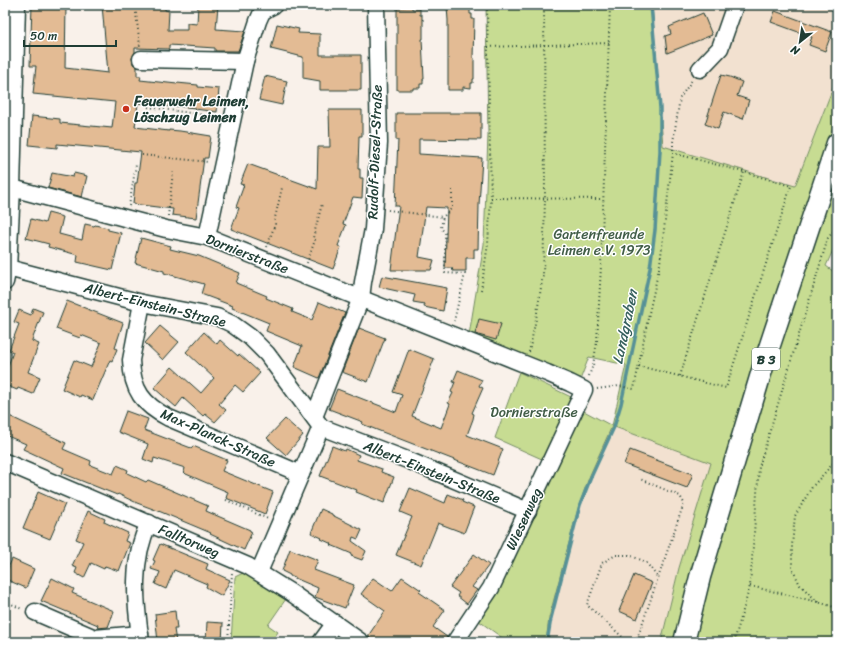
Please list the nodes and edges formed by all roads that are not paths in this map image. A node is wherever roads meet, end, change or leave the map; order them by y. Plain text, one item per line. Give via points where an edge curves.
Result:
1 (17, 5) edge
2 (274, 5) edge
3 (376, 5) edge
4 (735, 5) edge
5 (10, 58) edge
6 (141, 59) road end
7 (245, 61) junction
8 (700, 69) road end
9 (837, 143) edge
10 (17, 190) junction
11 (207, 237) junction
12 (6, 275) edge
13 (362, 298) junction
14 (142, 303) junction
15 (584, 390) joint
16 (317, 422) junction
17 (5, 462) edge
18 (301, 474) junction
19 (528, 511) junction
20 (149, 524) junction
21 (259, 572) junction
22 (34, 612) road end
23 (335, 623) junction
24 (140, 638) edge
25 (321, 642) edge
26 (361, 642) edge
27 (455, 642) edge
28 (684, 642) edge

1 - 5 street
2 - 7 street via 262,12
3 - 13 street, Rudolf-Diesel-Straße via 379,143 373,229 362,282
4 - 8 street via 720,48
5 - 10 street
6 - 7 street
7 - 11 street
9 - 28 main road, B 3 via 766,357 700,576
10 - 11 street, Dornierstraße via 166,229
10 - 12 street
11 - 13 street, Dornierstraße
12 - 14 street, Albert-Einstein-Straße
13 - 15 street, Dornierstraße
13 - 16 street, Rudolf-Diesel-Straße
14 - 16 street, Albert-Einstein-Straße via 217,317 232,324 267,354
14 - 18 street, Max-Planck-Straße via 132,369 134,382 144,401 169,418
15 - 19 street, Wiesenweg
16 - 18 street, Rudolf-Diesel-Straße
16 - 19 street, Albert-Einstein-Straße
17 - 20 street, Falltorweg
18 - 21 street, Rudolf-Diesel-Straße
19 - 27 street, Wiesenweg via 491,588
20 - 21 street, Falltorweg
20 - 24 street via 143,536 137,563 136,595
21 - 23 street, Falltorweg
22 - 24 street via 95,638
23 - 25 street
23 - 26 street, Falltorweg

